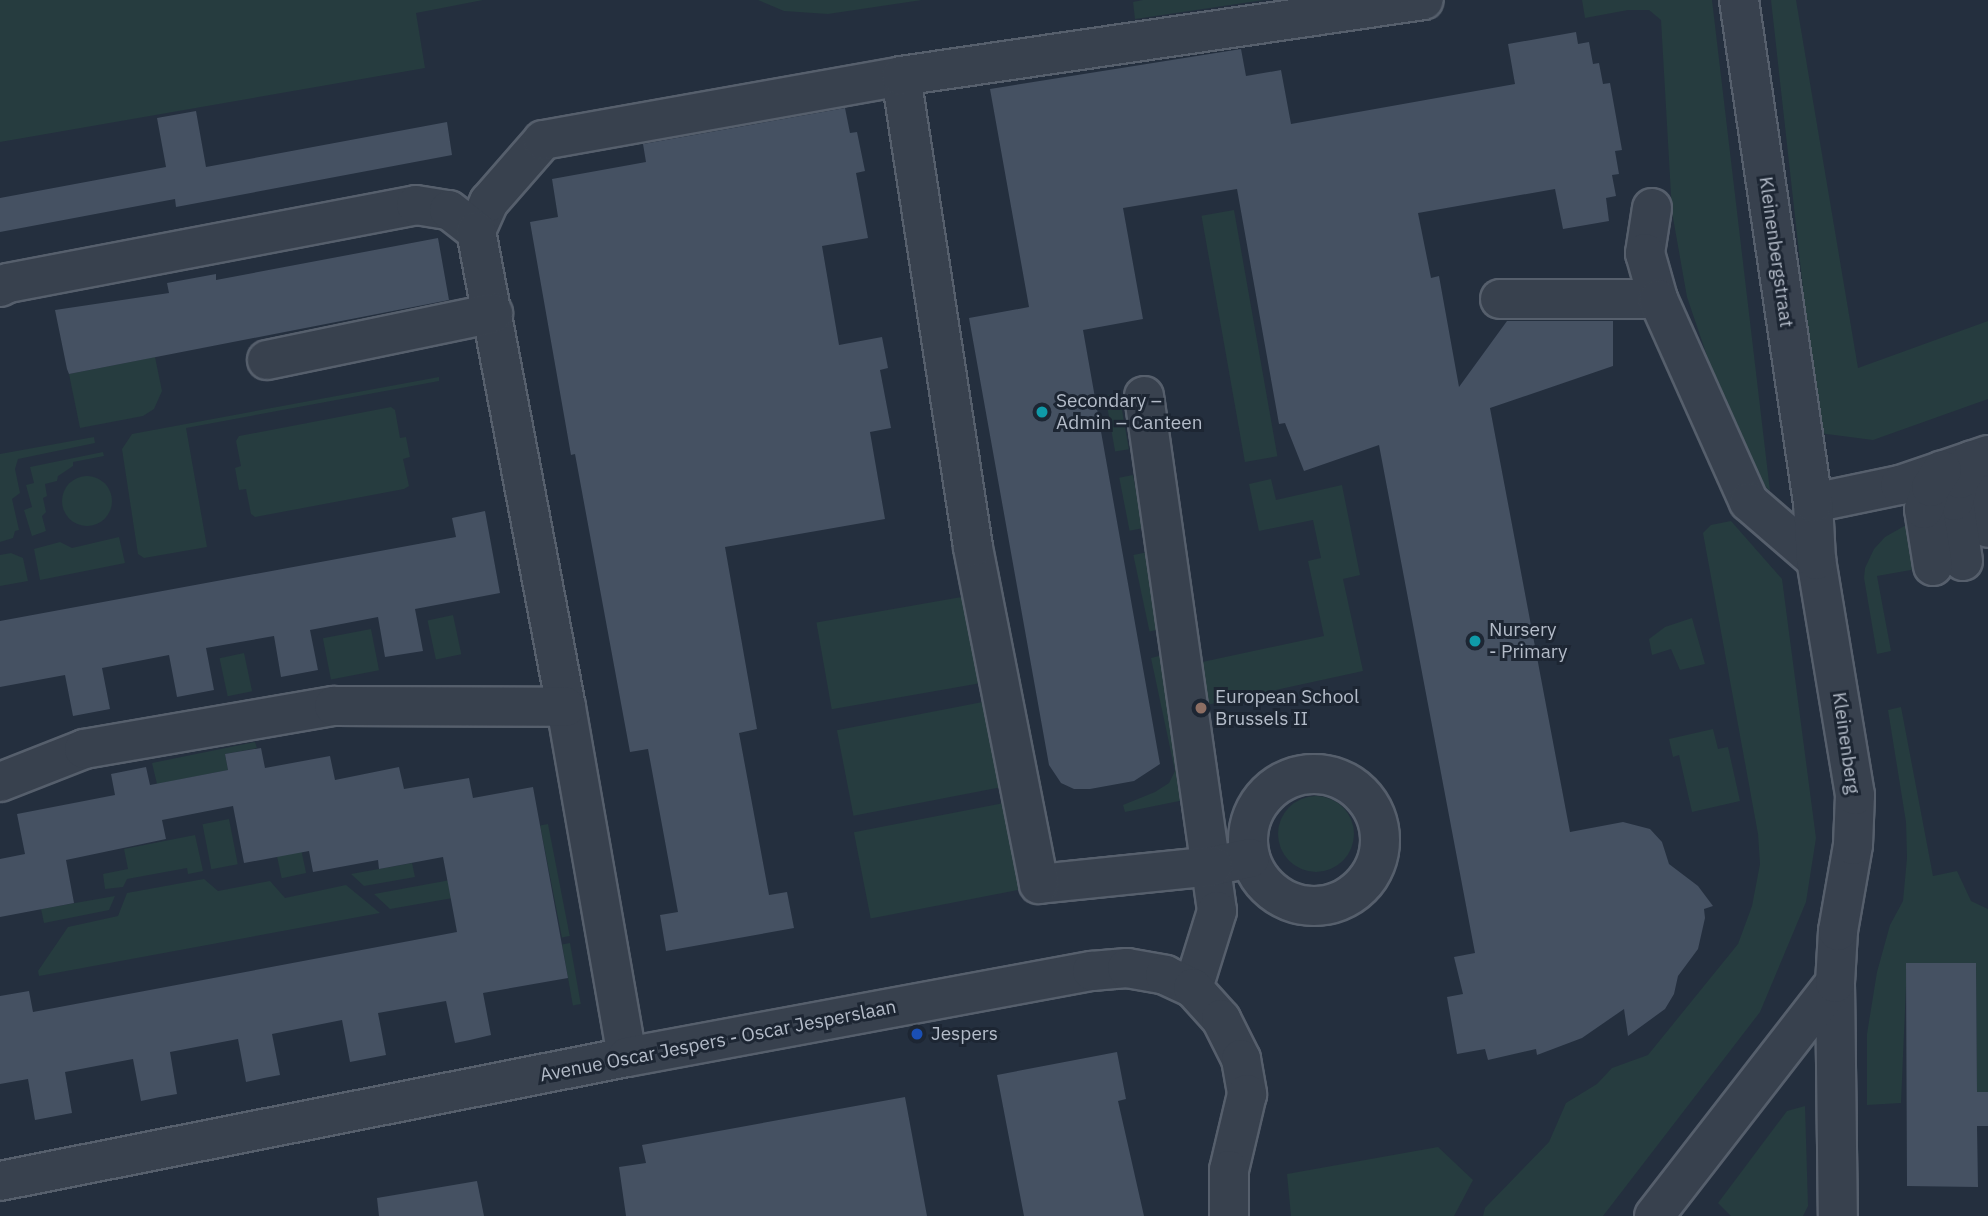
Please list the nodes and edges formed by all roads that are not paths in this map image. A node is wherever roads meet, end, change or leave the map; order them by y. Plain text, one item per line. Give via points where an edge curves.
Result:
1 (1424, 0) edge
2 (1740, 0) edge
3 (901, 76) junction
4 (1652, 208) dead end
5 (476, 231) junction
6 (0, 287) edge
7 (1500, 299) dead end
8 (1658, 299) junction
9 (493, 313) junction
10 (267, 360) dead end
11 (1144, 396) dead end
12 (1973, 464) edge
13 (1813, 503) junction
14 (1988, 528) edge
15 (1816, 560) junction
16 (1948, 563) dead end
17 (566, 707) junction
18 (0, 782) edge
19 (1250, 858) dead end
20 (1213, 866) junction
21 (1835, 984) junction
22 (1193, 988) junction
23 (626, 1057) junction
24 (0, 1181) edge
25 (1228, 1216) edge
26 (1654, 1216) edge
27 (1838, 1216) edge

1 - 3 street
2 - 13 street, Kleinenbergstraat
3 - 5 street via 543,140 489,202
3 - 20 street via 973,547 1039,884
4 - 8 street via 1645,253
5 - 6 street via 449,210 416,205
5 - 9 street
7 - 8 street
8 - 15 street via 1749,502
9 - 10 street
9 - 17 street
11 - 20 street via 1177,645
12 - 13 street
12 - 14 street via 1984,495
12 - 16 street via 1931,487 1924,509
13 - 15 street, Kleinenberg
15 - 21 street, Kleinenberg via 1855,796
17 - 18 street via 334,706 84,749
17 - 23 street
19 - 20 street
20 - 22 street via 1217,911
21 - 26 street
21 - 27 street, Kleinenberg
22 - 23 street, Avenue Oscar Jespers - Oscar Jesperslaan via 1165,975 1127,968 1092,971
22 - 25 street, Avenue Oscar Jespers - Oscar Jesperslaan via 1221,1019 1241,1059 1247,1094 1229,1170
23 - 24 street, Avenue Oscar Jespers - Oscar Jesperslaan

